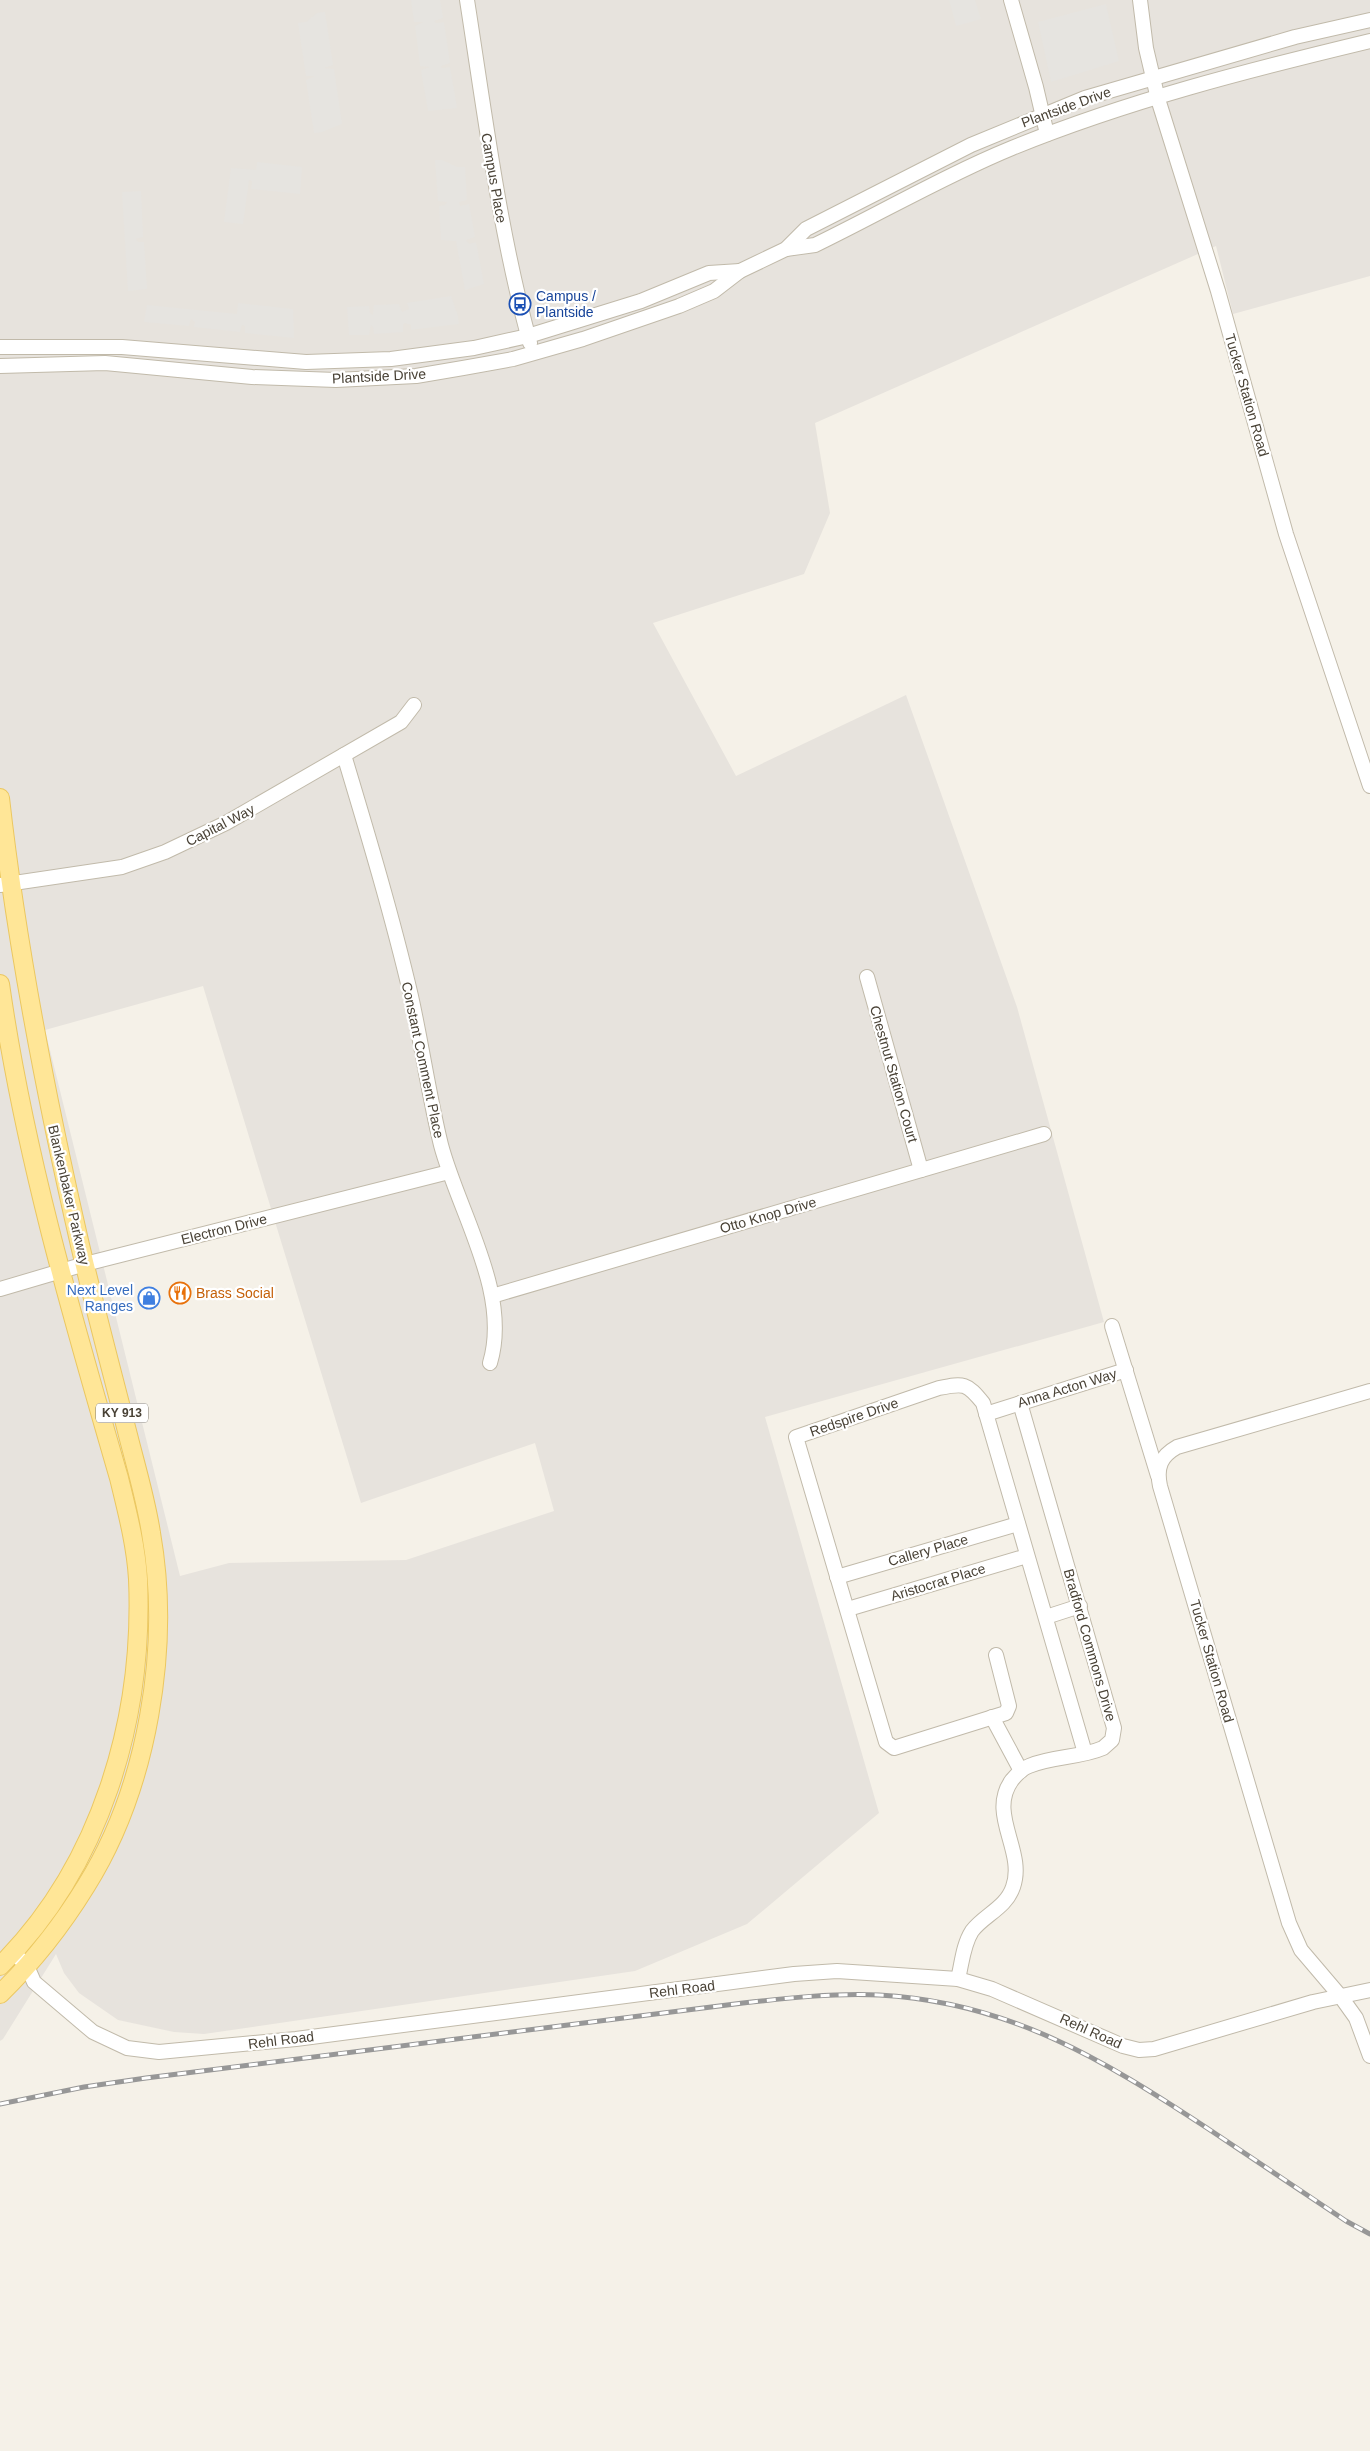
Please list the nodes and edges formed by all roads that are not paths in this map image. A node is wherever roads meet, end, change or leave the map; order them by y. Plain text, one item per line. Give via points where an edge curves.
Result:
1 (467, 0) edge
2 (1011, 0) edge
3 (1140, 0) edge
4 (1370, 20) edge
5 (1370, 41) edge
6 (1153, 78) junction
7 (1158, 99) junction
8 (1043, 115) junction
9 (1047, 134) junction
10 (902, 180) junction
11 (911, 198) junction
12 (786, 249) junction
13 (740, 271) junction
14 (528, 336) junction
15 (0, 347) edge
16 (216, 354) junction
17 (533, 354) junction
18 (0, 366) edge
19 (214, 373) junction
20 (414, 706) dead end
21 (344, 755) junction
22 (1370, 786) edge
23 (0, 798) edge
24 (6, 885) edge
25 (866, 977) dead end
26 (0, 984) edge
27 (1044, 1134) dead end
28 (921, 1170) junction
29 (449, 1172) junction
30 (84, 1264) junction
31 (59, 1272) junction
32 (0, 1289) edge
33 (492, 1296) junction
34 (1112, 1326) dead end
35 (490, 1363) dead end
36 (1126, 1370) junction
37 (1370, 1391) edge
38 (1020, 1403) junction
39 (986, 1414) junction
40 (1159, 1479) junction
41 (1018, 1524) junction
42 (1028, 1556) junction
43 (837, 1576) junction
44 (1080, 1606) junction
45 (848, 1609) junction
46 (1046, 1617) junction
47 (996, 1655) dead end
48 (992, 1717) junction
49 (1085, 1753) junction
50 (1021, 1771) junction
51 (14, 1953) junction
52 (0, 1966) edge
53 (27, 1966) junction
54 (958, 1979) junction
55 (1370, 1990) edge
56 (0, 1994) edge
57 (1341, 1997) junction
58 (1370, 2056) edge

1 - 14 street, Campus Place via 495,187
2 - 8 street
3 - 6 street, Tucker Station Road
4 - 6 street, Plantside Drive
5 - 7 street, Plantside Drive
6 - 7 street, Tucker Station Road
6 - 8 street, Plantside Drive via 1085,98
7 - 9 street, Plantside Drive
7 - 22 street, Tucker Station Road via 1218,291 1286,534
8 - 9 street
8 - 10 street, Plantside Drive via 971,145
9 - 11 street, Plantside Drive via 1009,149
10 - 11 street
10 - 12 street, Plantside Drive via 806,229
11 - 12 street, Plantside Drive via 815,245
12 - 13 street, Plantside Drive
13 - 14 street, Plantside Drive via 709,273 641,301
13 - 17 street, Plantside Drive via 714,291 679,306
14 - 16 street, Plantside Drive via 474,348 361,360 306,362
14 - 17 street, Campus Place
15 - 16 street, Plantside Drive via 122,347
16 - 19 street
17 - 19 street, Plantside Drive via 397,377 306,379
18 - 19 street, Plantside Drive via 105,363
20 - 21 street, Capital Way via 401,722
21 - 24 street, Capital Way via 226,823 165,852 122,867
21 - 29 street, Constant Comment Place via 393,923
23 - 24 main road, Blankenbaker Parkway / KY 913
24 - 30 main road, Blankenbaker Parkway / KY 913
25 - 28 street, Chestnut Station Court
26 - 31 main road, Blankenbaker Parkway / KY 913 via 9,1050
27 - 28 street, Otto Knop Drive
28 - 33 street, Otto Knop Drive
29 - 30 street, Electron Drive
29 - 33 street, Constant Comment Place
30 - 31 street, Electron Drive
30 - 53 main road, Blankenbaker Parkway / KY 913 via 152,1534 159,1631 152,1701 126,1801 87,1885
31 - 32 street, Electron Drive
31 - 51 main road, Blankenbaker Parkway / KY 913 via 128,1512 138,1578 137,1627 128,1717 105,1800 68,1878
33 - 35 street, Constant Comment Place via 496,1331
34 - 36 street
36 - 38 street, Anna Acton Way
36 - 40 street, Anna Acton Way
37 - 40 street via 1177,1447 1163,1458
38 - 39 street, Anna Acton Way
38 - 44 street, Bradford Commons Drive
39 - 41 street, Redspire Drive
39 - 43 street, Redspire Drive via 983,1403 970,1387 957,1384 796,1437
40 - 57 street, Tucker Station Road via 1289,1923 1301,1950
41 - 42 street, Redspire Drive
41 - 43 street, Callery Place
42 - 45 street, Aristocrat Place
42 - 46 street, Redspire Drive
43 - 45 street, Redspire Drive
44 - 46 street
44 - 49 street, Bradford Commons Drive via 1114,1728 1112,1740 1103,1748
45 - 48 street, Redspire Drive via 886,1742 894,1748
46 - 49 street, Redspire Drive
47 - 48 street, Redspire Drive via 1009,1706 1006,1713
48 - 50 street
49 - 50 street, Bradford Commons Drive via 1028,1766
50 - 54 street via 1008,1786 1002,1800 1014,1855 1015,1880 1005,1902 973,1931 966,1945
51 - 52 main road, Blankenbaker Parkway / KY 913
51 - 53 street, Rehl Road
53 - 54 street, Rehl Road via 34,1982 93,2032 126,2048 159,2052 296,2039 804,1973
53 - 56 main road, Blankenbaker Parkway / KY 913
54 - 57 street, Rehl Road via 992,1989 1139,2050 1178,2044 1313,2002
55 - 57 street, Rehl Road
57 - 58 street, Tucker Station Road via 1356,2018

